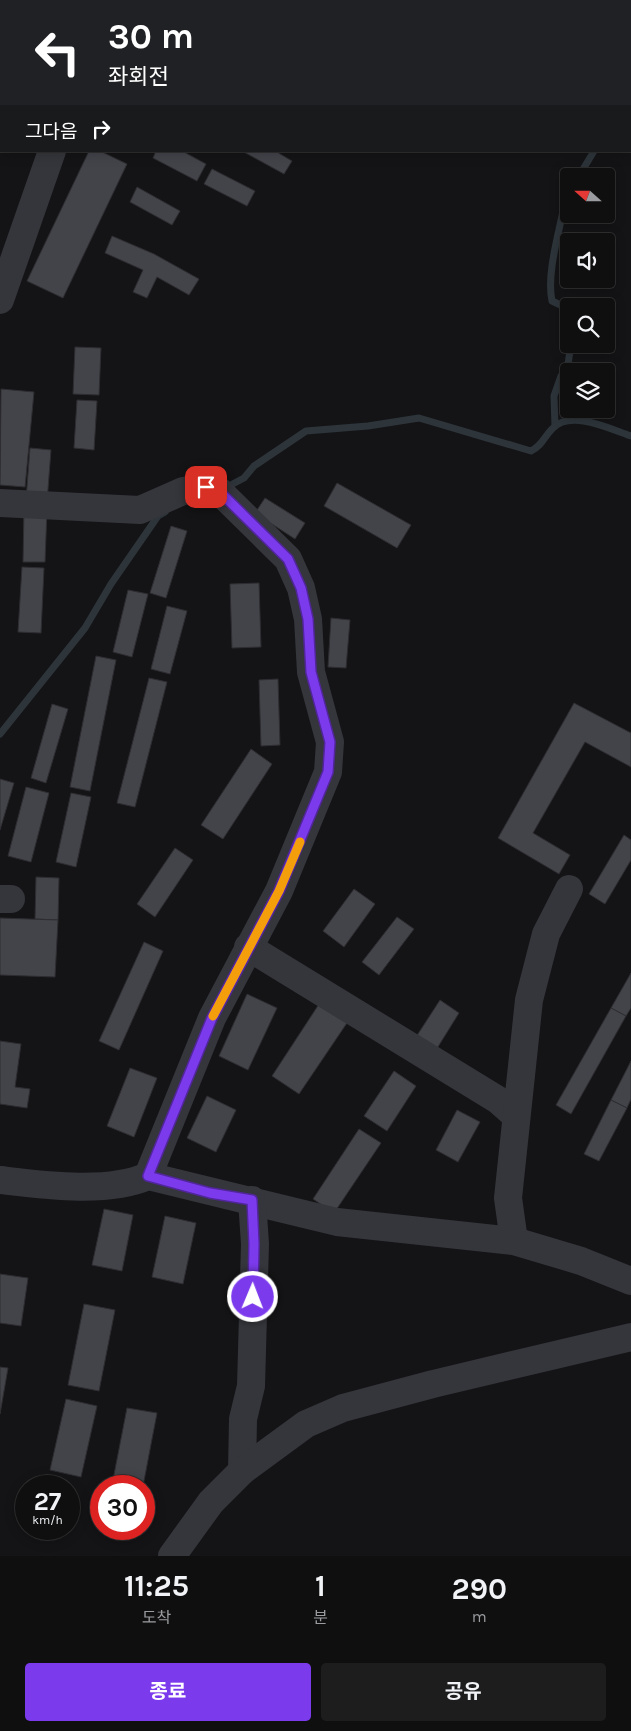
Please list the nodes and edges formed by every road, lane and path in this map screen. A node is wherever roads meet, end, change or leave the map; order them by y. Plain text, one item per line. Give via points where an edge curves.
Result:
1 (52, 152) edge
2 (0, 300) edge
3 (0, 503) edge
4 (568, 889) dead end
5 (248, 947) junction
6 (516, 1116) junction
7 (148, 1176) junction
8 (0, 1180) edge
9 (252, 1200) junction
10 (514, 1241) junction
11 (631, 1281) edge
12 (631, 1337) edge
13 (242, 1471) junction
14 (172, 1556) edge

1 - 2 street
3 - 5 street via 140,510 183,492 206,487 219,491 288,559 301,588 308,619 311,672 330,742 328,772 279,891
4 - 6 street via 546,934 529,1000
5 - 6 street via 498,1100
5 - 7 street via 212,1018
6 - 10 street via 508,1198
7 - 8 street via 107,1186
7 - 9 street via 210,1193
9 - 10 street via 337,1222
9 - 13 street via 251,1386 242,1419
10 - 11 street via 581,1261
12 - 13 street via 343,1408 306,1424
13 - 14 street via 210,1502

